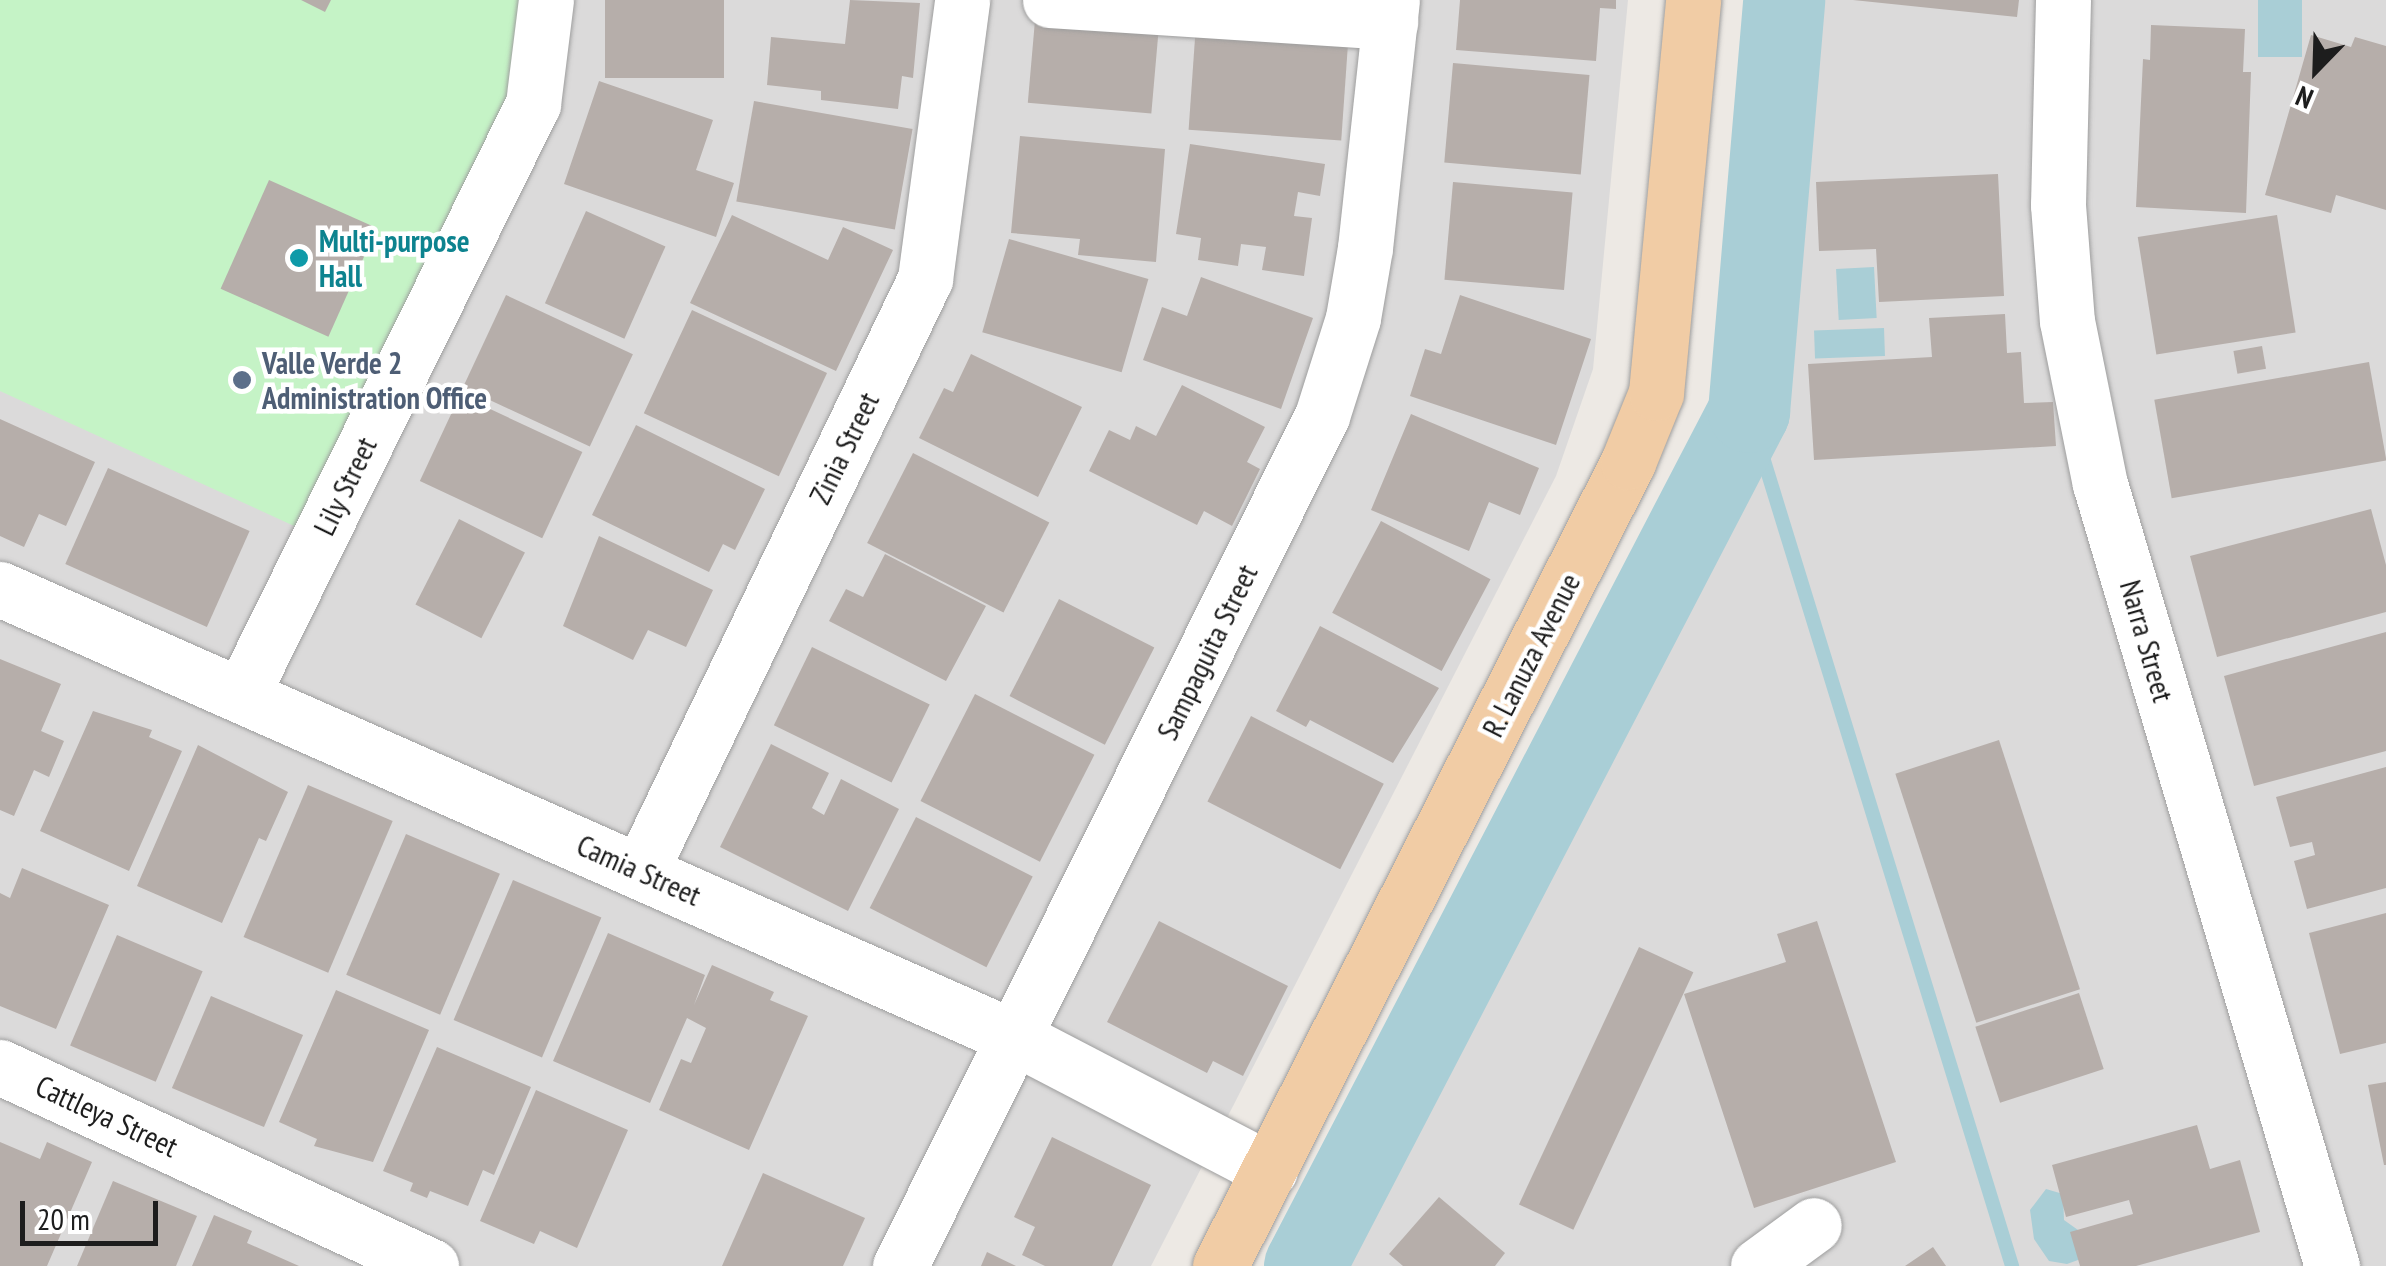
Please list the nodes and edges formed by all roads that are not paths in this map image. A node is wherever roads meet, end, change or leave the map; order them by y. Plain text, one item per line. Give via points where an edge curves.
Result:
1 (546, 0) edge
2 (962, 0) edge
3 (1050, 0) edge
4 (1693, 0) edge
5 (2063, 0) edge
6 (1391, 11) edge
7 (0, 588) edge
8 (243, 692) junction
9 (641, 870) junction
10 (1018, 1039) junction
11 (0, 1067) edge
12 (1270, 1170) junction
13 (1814, 1225) dead end
14 (431, 1266) edge
15 (900, 1266) edge
16 (1220, 1266) edge
17 (1758, 1266) edge
18 (2332, 1266) edge

1 - 8 street, Lily Street via 526,119
2 - 9 street, Zinia Street via 925,279
3 - 6 street
4 - 12 main road, R. Lanuza Avenue via 1656,393 1628,462
5 - 18 street, Narra Street via 2061,244 2067,321 2100,484
6 - 10 street, Sampaguita Street via 1365,248 1353,318 1322,416
7 - 8 street, Camia Street
8 - 9 street, Camia Street
9 - 10 street, Camia Street
10 - 12 street, Camia Street
10 - 15 street, Sampaguita Street
11 - 14 street, Cattleya Street
12 - 16 main road, R. Lanuza Avenue
13 - 17 street

